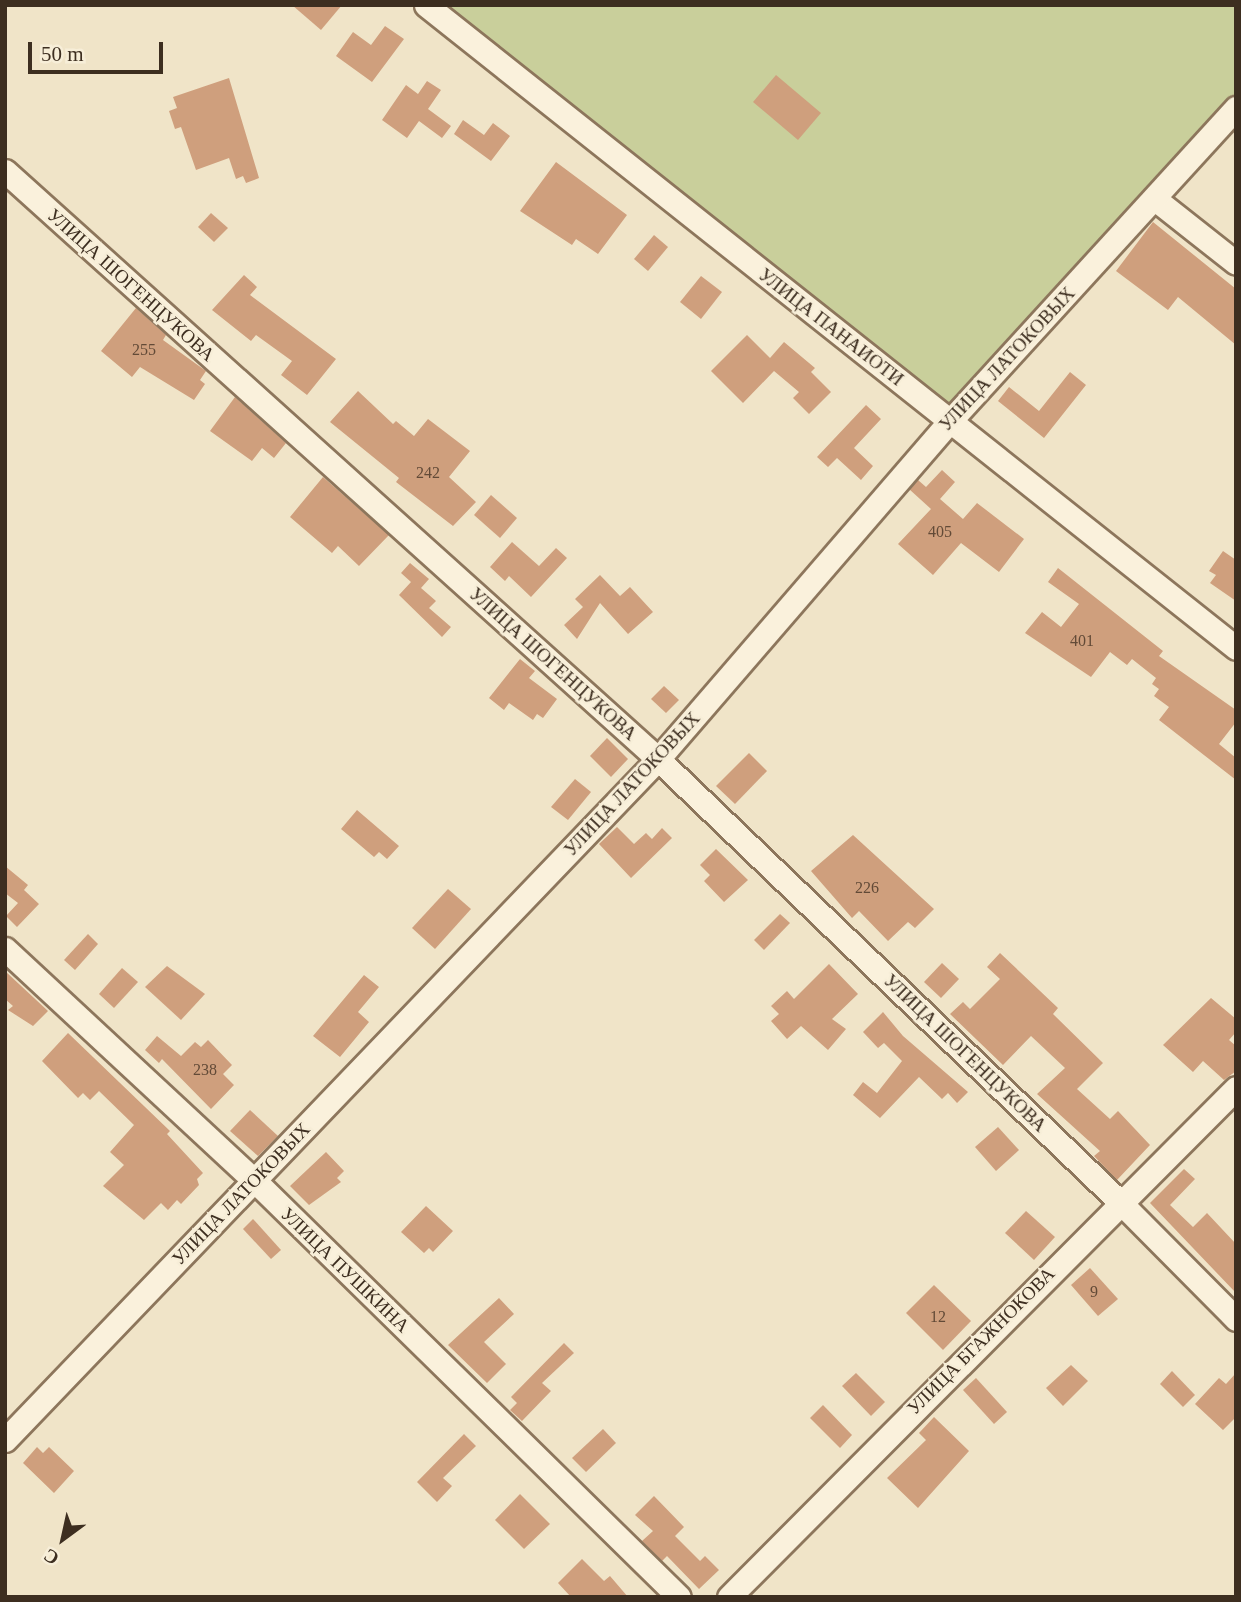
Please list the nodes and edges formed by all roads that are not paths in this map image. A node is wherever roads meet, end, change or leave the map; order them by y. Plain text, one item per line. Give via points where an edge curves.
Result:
1 (426, 5) edge
2 (1236, 108) edge
3 (5, 171) edge
4 (1155, 199) junction
5 (1236, 263) edge
6 (950, 421) junction
7 (1236, 648) edge
8 (658, 759) junction
9 (5, 948) edge
10 (1236, 1088) edge
11 (254, 1180) junction
12 (1119, 1201) junction
13 (1236, 1319) edge
14 (5, 1440) edge
15 (679, 1597) edge
16 (729, 1597) edge

1 - 6 street, УЛИЦА ПАНАИОТИ
2 - 4 street, УЛИЦА ЛАТОКОВЫХ
3 - 8 street, УЛИЦА ШОГЕНЦУКОВА
4 - 5 street
4 - 6 street, УЛИЦА ЛАТОКОВЫХ
6 - 7 street, УЛИЦА ПАНАИОТИ
6 - 8 street, УЛИЦА ЛАТОКОВЫХ
8 - 11 street, УЛИЦА ЛАТОКОВЫХ
8 - 12 street, УЛИЦА ШОГЕНЦУКОВА
9 - 11 street, УЛИЦА ПУШКИНА
10 - 12 street, УЛИЦА БГАЖНОКОВА
11 - 14 street, УЛИЦА ЛАТОКОВЫХ
11 - 15 street, УЛИЦА ПУШКИНА
12 - 13 street, УЛИЦА ШОГЕНЦУКОВА
12 - 16 street, УЛИЦА БГАЖНОКОВА

